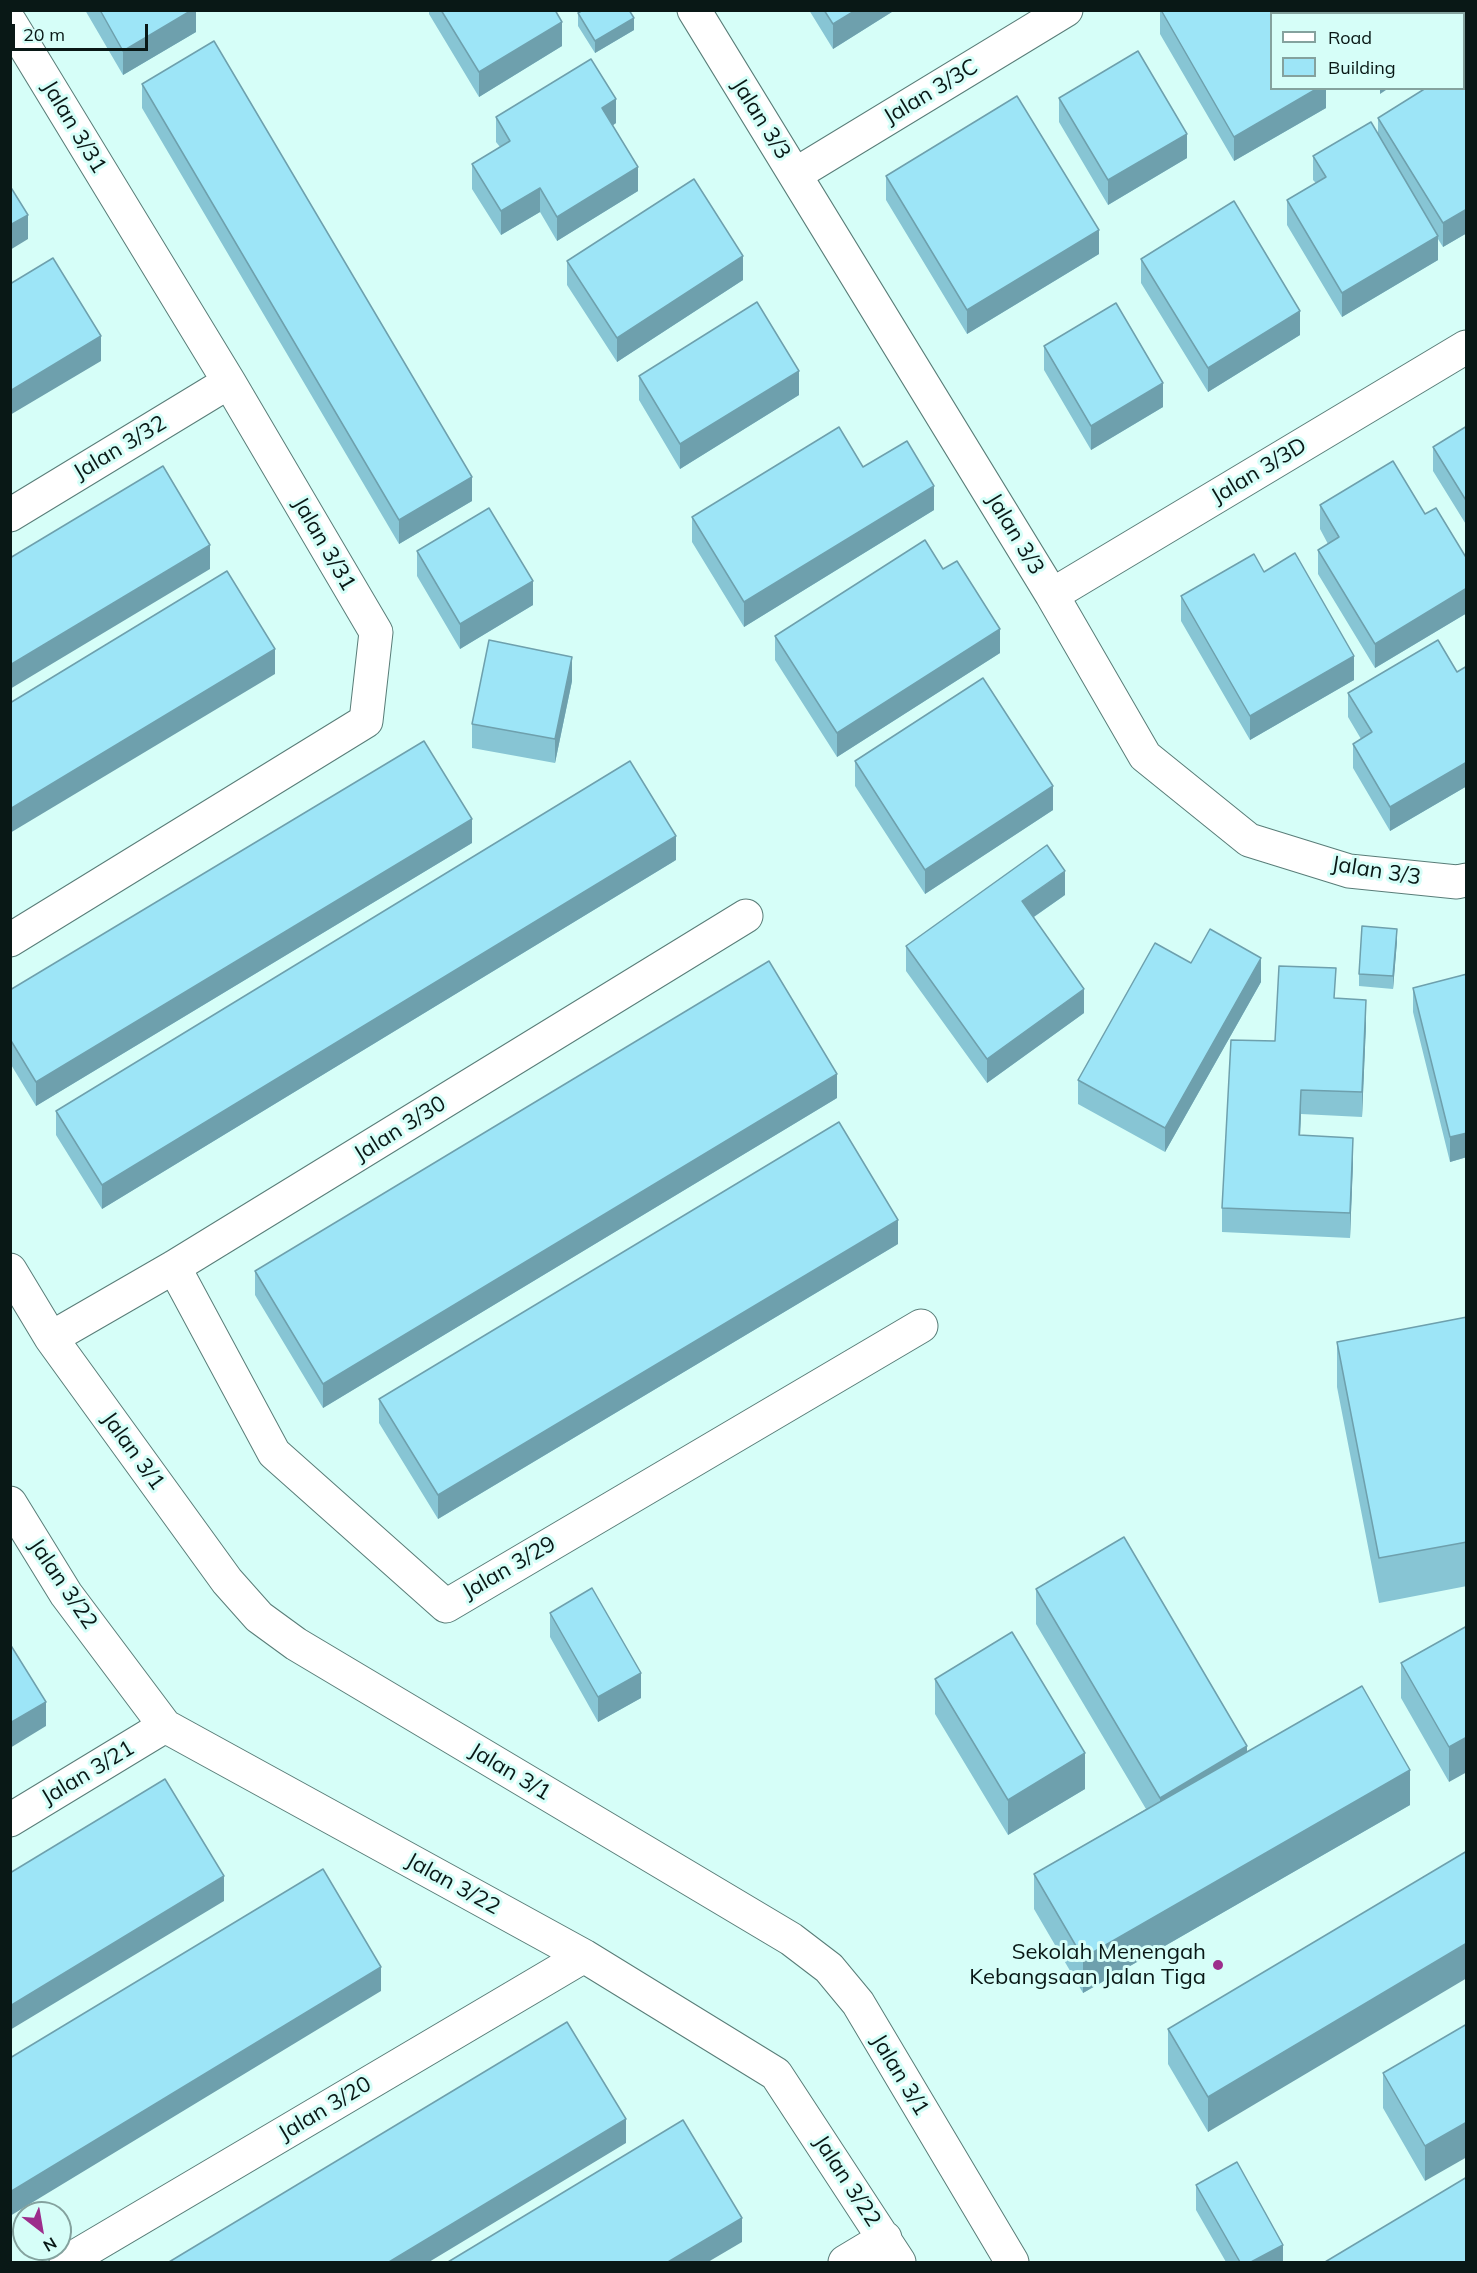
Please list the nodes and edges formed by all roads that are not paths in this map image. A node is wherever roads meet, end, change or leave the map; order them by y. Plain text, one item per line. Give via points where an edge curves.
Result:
1 (693, 10) edge
2 (1066, 10) edge
3 (10, 22) edge
4 (19, 57) edge
5 (795, 174) junction
6 (1467, 347) edge
7 (229, 382) junction
8 (10, 515) edge
9 (1052, 595) junction
10 (1467, 880) edge
11 (746, 916) dead end
12 (10, 940) edge
13 (174, 1267) junction
14 (10, 1270) edge
15 (921, 1326) dead end
16 (51, 1338) junction
17 (10, 1503) edge
18 (165, 1726) junction
19 (10, 1820) edge
20 (585, 1956) junction
21 (892, 2250) edge
22 (66, 2262) edge
23 (845, 2262) edge
24 (1012, 2262) edge

1 - 5 street, Jalan 3/3
2 - 5 street, Jalan 3/3C
3 - 4 street, Jalan 3/31
4 - 7 street, Jalan 3/31
5 - 9 street, Jalan 3/3
6 - 9 street, Jalan 3/3D
7 - 8 street, Jalan 3/32
7 - 12 street, Jalan 3/31 via 376,632 366,721
9 - 10 street, Jalan 3/3 via 1145,756 1249,840 1350,871
11 - 13 street, Jalan 3/30
13 - 15 street, Jalan 3/29 via 274,1453 446,1606
13 - 16 street, Jalan 3/30
14 - 16 street, Jalan 3/1
16 - 24 street, Jalan 3/1 via 227,1581 259,1617 296,1644 791,1940 830,1968 858,2003
17 - 18 street, Jalan 3/22 via 66,1594
18 - 19 street, Jalan 3/21
18 - 20 street, Jalan 3/22
20 - 21 street, Jalan 3/22 via 776,2074
20 - 22 street, Jalan 3/20
21 - 23 street

